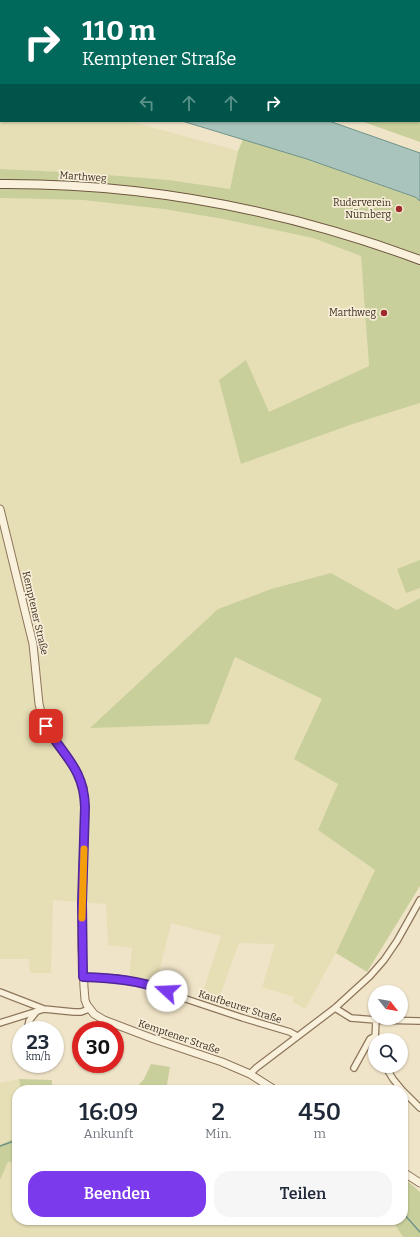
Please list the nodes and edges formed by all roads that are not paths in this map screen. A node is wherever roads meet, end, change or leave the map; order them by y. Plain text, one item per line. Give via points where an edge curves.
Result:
1 (0, 184) edge
2 (420, 260) edge
3 (0, 509) edge
4 (420, 900) edge
5 (83, 977) junction
6 (0, 992) edge
7 (335, 1008) junction
8 (44, 1009) junction
9 (89, 1009) junction
10 (36, 1012) junction
11 (368, 1019) edge
12 (29, 1021) edge
13 (408, 1021) edge
14 (420, 1021) edge
15 (0, 1023) edge
16 (297, 1036) junction
17 (368, 1043) edge
18 (354, 1068) dead end
19 (390, 1073) edge
20 (250, 1074) junction
21 (267, 1085) edge
22 (398, 1085) edge
23 (408, 1097) edge
24 (420, 1108) edge
25 (408, 1175) edge
26 (420, 1183) edge

1 - 2 main road, Marthweg via 114,189 220,204 329,230
3 - 5 street, Kemptener Straße via 33,644 42,716 49,733 74,766 84,794
4 - 7 street via 384,960
5 - 9 street, Kemptener Straße via 85,1000
5 - 16 street, Kaufbeurer Straße via 116,978 152,985
6 - 8 street
7 - 11 street via 351,1018
7 - 16 street
8 - 9 street via 74,1012
8 - 10 street
9 - 20 street, Kemptener Straße via 99,1018
10 - 12 street
10 - 15 street
13 - 14 street
16 - 20 street
17 - 18 street
19 - 22 street
20 - 21 street, Kemptener Straße
23 - 24 street
25 - 26 street

